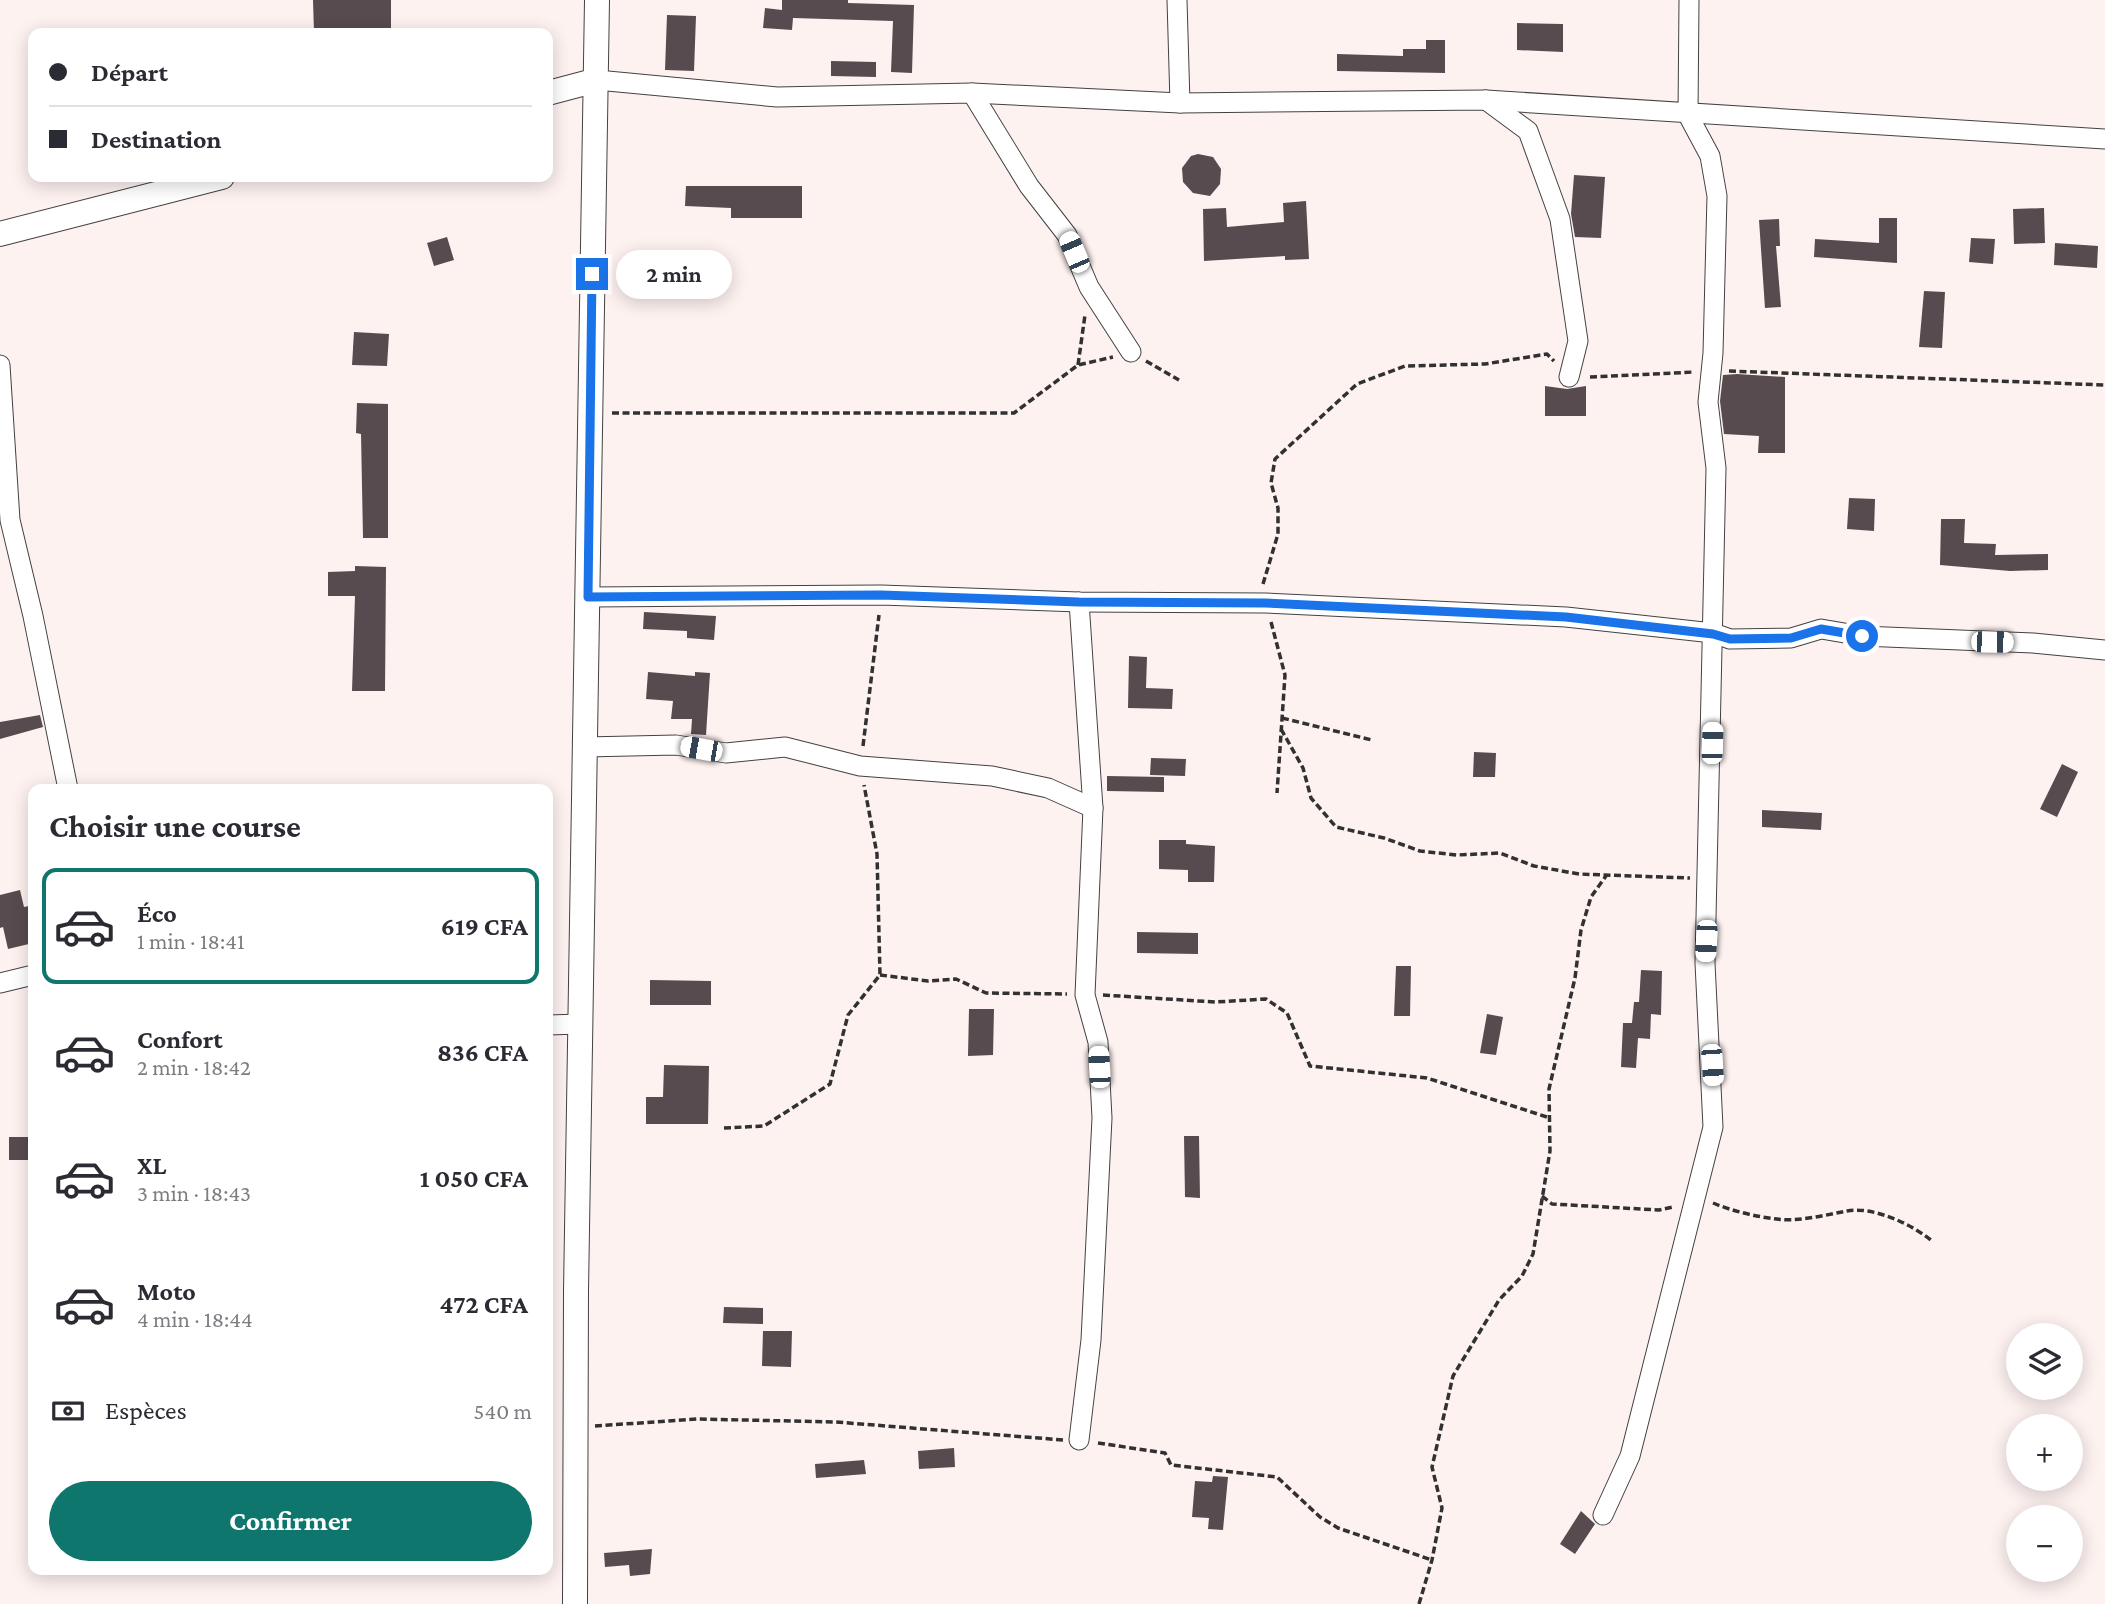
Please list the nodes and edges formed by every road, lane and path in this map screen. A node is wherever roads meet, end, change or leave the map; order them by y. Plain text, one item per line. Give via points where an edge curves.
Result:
1 (597, 0) edge
2 (1177, 0) edge
3 (1689, 0) edge
4 (597, 80) junction
5 (553, 92) edge
6 (972, 93) junction
7 (1486, 100) junction
8 (1180, 103) junction
9 (1688, 115) junction
10 (2105, 139) edge
11 (203, 182) edge
12 (0, 234) edge
13 (1089, 287) junction
14 (1130, 352) junction
15 (0, 365) edge
16 (1078, 365) junction
17 (1712, 370) junction
18 (1569, 377) junction
19 (1179, 380) dead end
20 (2105, 385) edge
21 (589, 413) junction
22 (881, 595) junction
23 (588, 597) junction
24 (1079, 602) junction
25 (1265, 603) junction
26 (1713, 634) junction
27 (2105, 650) edge
28 (1282, 718) junction
29 (1279, 726) junction
30 (1372, 740) dead end
31 (585, 747) junction
32 (860, 766) junction
33 (67, 784) edge
34 (1277, 793) dead end
35 (1093, 808) junction
36 (1709, 874) junction
37 (1606, 876) junction
38 (880, 975) junction
39 (28, 976) edge
40 (0, 983) edge
41 (1085, 995) junction
42 (581, 1024) junction
43 (553, 1025) edge
44 (1547, 1117) junction
45 (724, 1128) dead end
46 (1542, 1196) junction
47 (1694, 1199) junction
48 (1932, 1241) dead end
49 (576, 1427) junction
50 (1079, 1440) junction
51 (1603, 1515) dead end
52 (1432, 1560) junction
53 (575, 1604) edge
54 (1419, 1604) edge

1 - 4 street
2 - 8 street
3 - 9 street
4 - 5 street
4 - 6 street via 777,97
4 - 21 street
6 - 8 street
6 - 13 street via 1029,186 1067,235
7 - 8 street
7 - 9 street
7 - 18 street via 1528,131 1560,219 1578,341
9 - 10 street
9 - 17 street via 1710,156 1717,196
11 - 12 street
13 - 14 street
13 - 16 path
14 - 16 path
14 - 19 path
15 - 33 street via 9,520
16 - 21 path via 1014,413
17 - 18 path
17 - 20 path
17 - 26 street via 1708,402 1716,468
18 - 25 path via 1547,354 1485,364 1405,366 1357,384 1275,459 1271,483 1278,508 1278,534 1258,596
21 - 23 street
22 - 23 street
22 - 24 street
22 - 32 path
23 - 31 street
24 - 25 street
24 - 35 street
25 - 26 street via 1566,617
25 - 28 path via 1285,675
26 - 27 street via 1730,639 1791,638 1821,629 1862,636
26 - 36 street
28 - 29 path
28 - 30 path
29 - 34 path
29 - 37 path via 1303,768 1311,798 1336,827 1420,851 1500,853 1534,866
31 - 32 street via 676,744 726,753 785,747
31 - 42 street
32 - 35 street via 992,776 1048,788
32 - 38 path via 877,854
35 - 41 street
36 - 37 path via 1691,878
36 - 47 street via 1705,963 1713,1127
37 - 44 path via 1591,897 1581,930
38 - 41 path via 956,979 986,993
38 - 45 path via 848,1015 830,1084 764,1126
39 - 40 street
41 - 44 path via 1214,1002 1266,999 1287,1013 1310,1066 1427,1078
41 - 50 street via 1098,1042 1101,1118 1091,1340
42 - 43 street
42 - 49 street
44 - 46 path via 1550,1151
46 - 47 path via 1552,1204 1659,1210
46 - 52 path via 1533,1254 1452,1376 1432,1467 1442,1508
47 - 48 path via 1778,1219 1850,1210 1898,1219
47 - 51 street via 1630,1456
49 - 50 path via 698,1419 836,1422
49 - 53 street
50 - 52 path via 1165,1452 1171,1465 1277,1477 1338,1528
52 - 54 path

